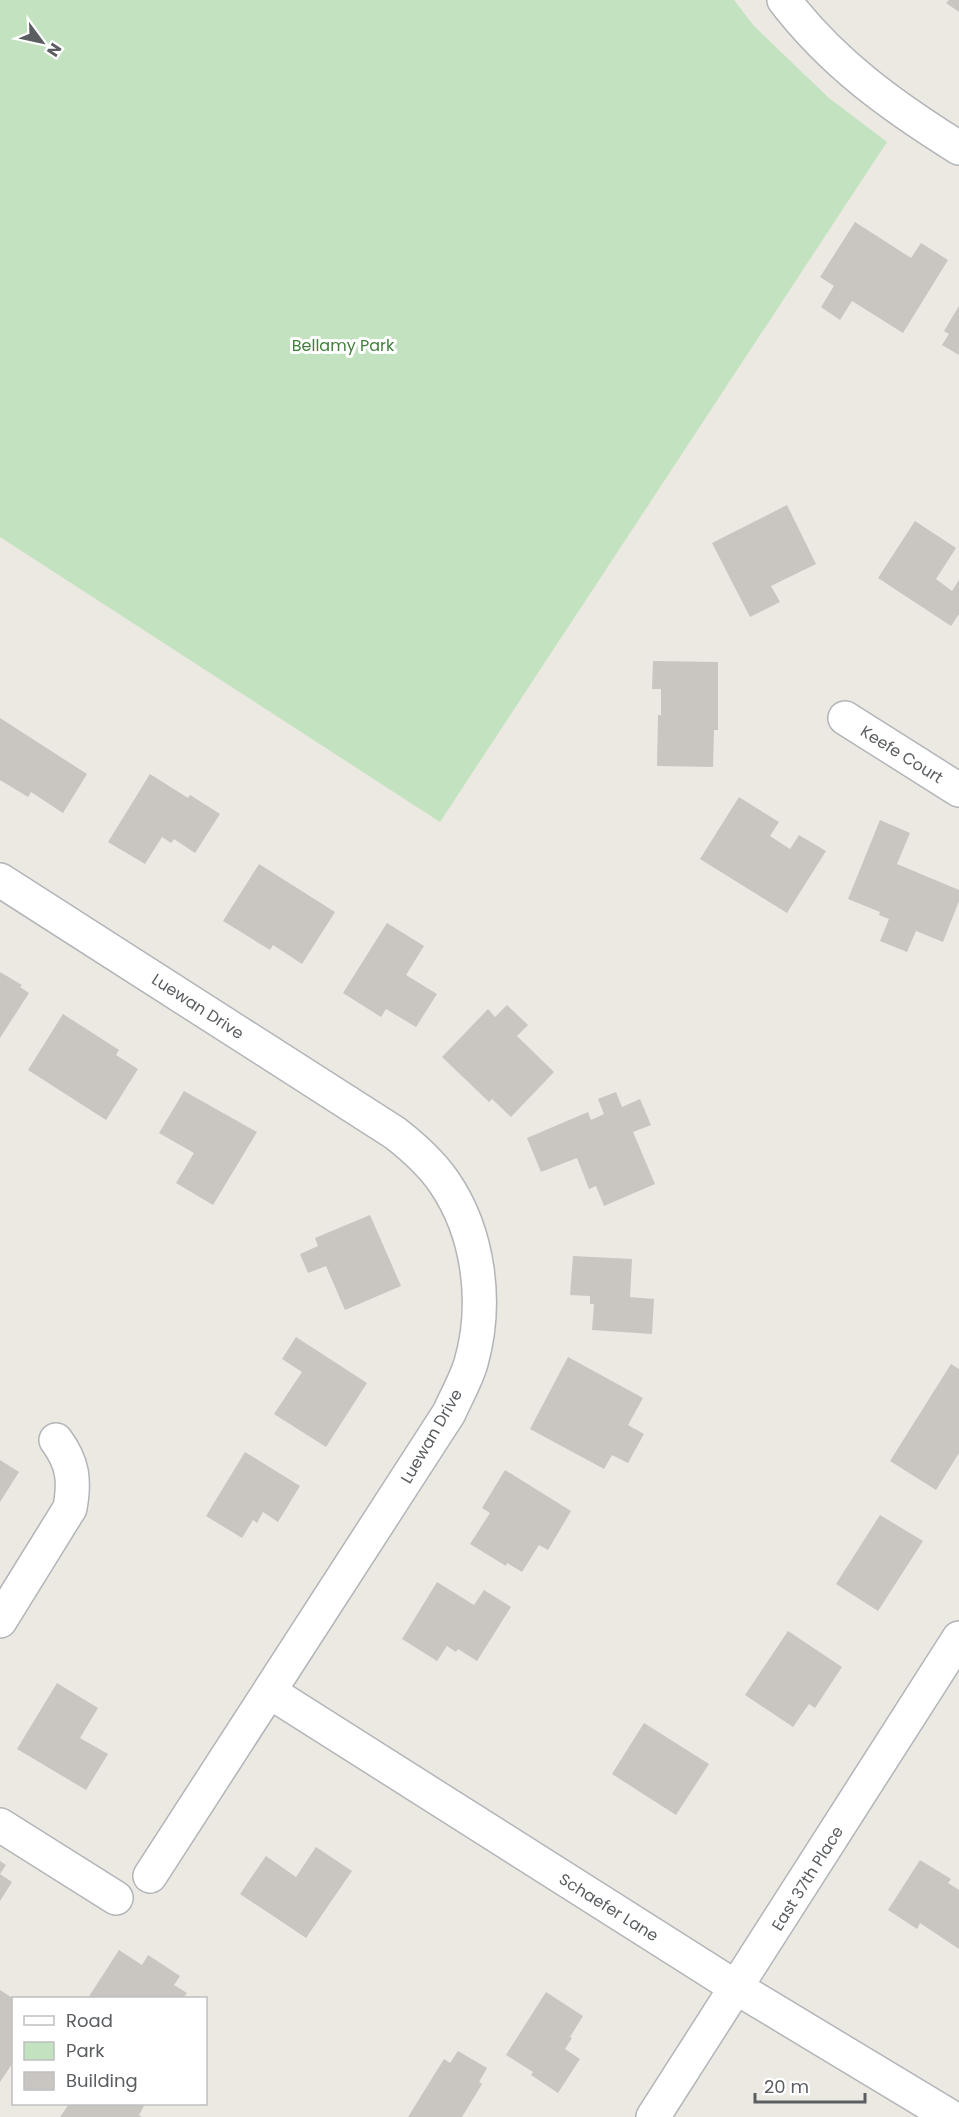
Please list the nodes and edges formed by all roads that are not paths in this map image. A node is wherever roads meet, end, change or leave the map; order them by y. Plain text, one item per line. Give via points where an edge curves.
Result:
1 (784, 0) edge
2 (959, 148) edge
3 (845, 718) dead end
4 (959, 790) edge
5 (0, 880) edge
6 (56, 1440) dead end
7 (0, 1621) edge
8 (959, 1638) edge
9 (270, 1692) junction
10 (0, 1825) edge
11 (150, 1876) dead end
12 (116, 1898) dead end
13 (737, 1988) junction
14 (652, 2117) edge
15 (951, 2117) edge

1 - 2 street via 853,74 896,108
3 - 4 street, Keefe Court
5 - 9 street, Luewan Drive via 396,1132 444,1183 467,1228 480,1296 470,1366 448,1413
6 - 7 street via 71,1471 74,1487 70,1508
8 - 13 street, East 37th Place
9 - 11 street, Luewan Drive
9 - 13 street, Schaefer Lane
10 - 12 street
13 - 14 street, East 37th Place
13 - 15 street, Schaefer Lane

